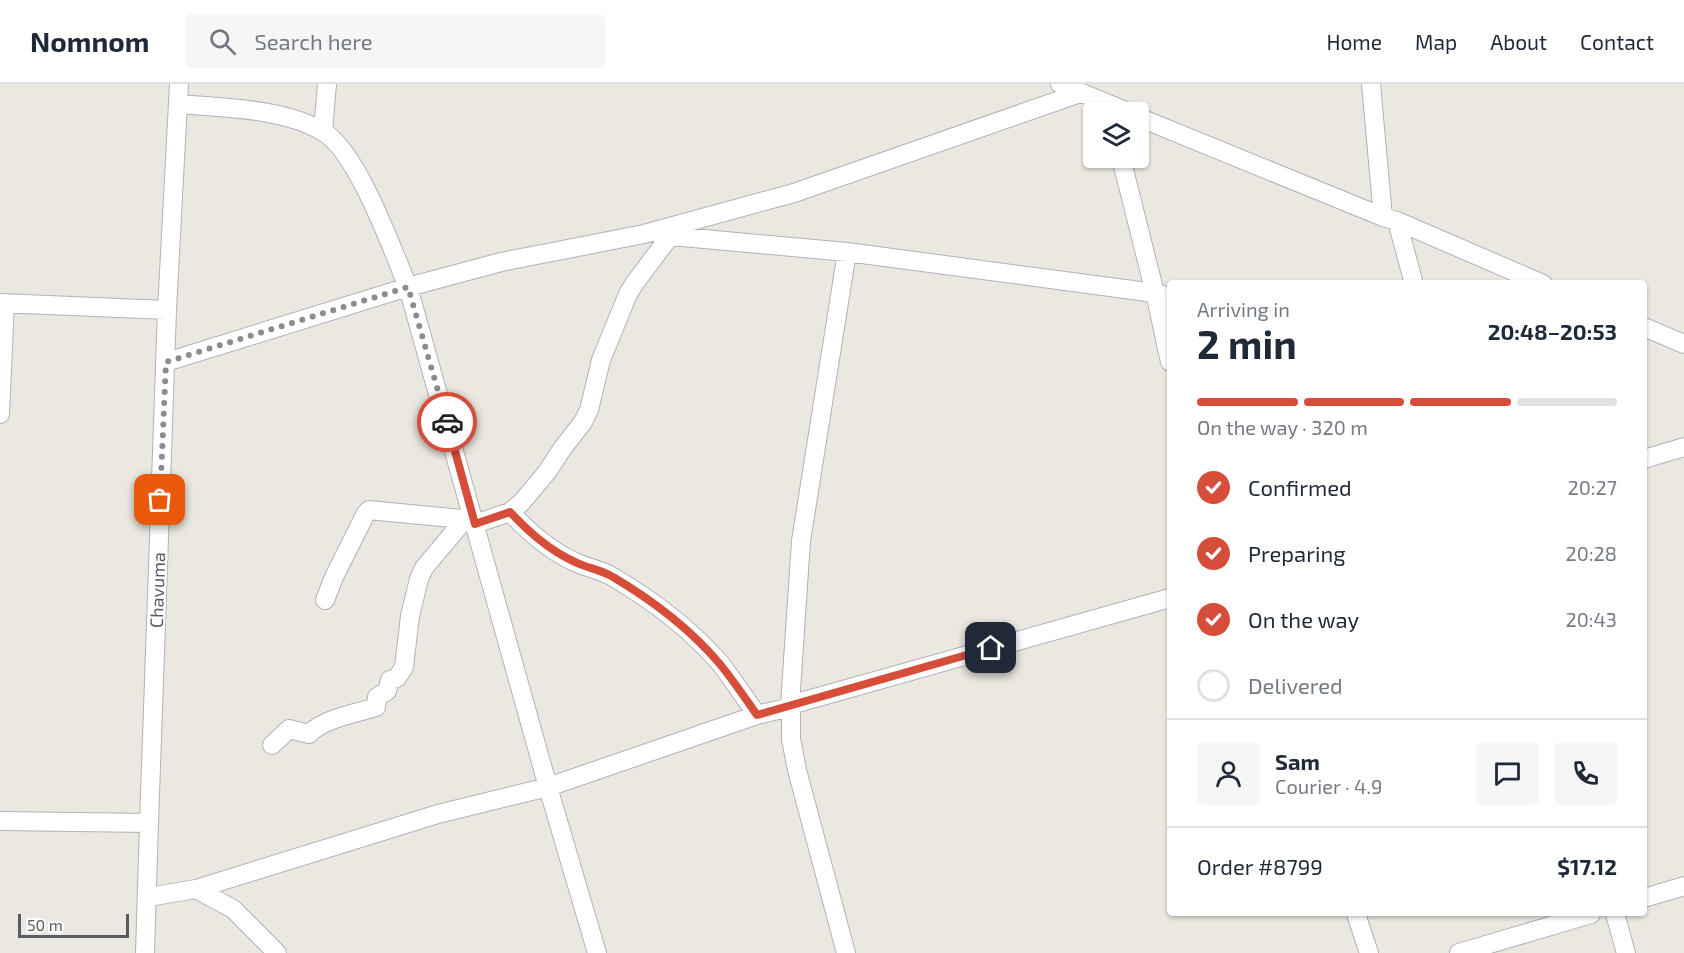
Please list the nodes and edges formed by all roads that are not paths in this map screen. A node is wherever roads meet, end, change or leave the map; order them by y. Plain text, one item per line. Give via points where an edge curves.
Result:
1 (179, 84) edge
2 (327, 84) edge
3 (1060, 84) edge
4 (1371, 84) edge
5 (1080, 93) junction
6 (1097, 102) edge
7 (177, 104) junction
8 (1149, 121) edge
9 (323, 131) junction
10 (1124, 168) edge
11 (1390, 219) junction
12 (644, 234) junction
13 (670, 236) junction
14 (847, 252) junction
15 (1413, 280) edge
16 (1534, 280) edge
17 (408, 287) junction
18 (1162, 295) edge
19 (2, 303) edge
20 (167, 310) junction
21 (1647, 328) edge
22 (1167, 337) edge
23 (1684, 344) edge
24 (166, 362) junction
25 (0, 414) edge
26 (1680, 454) edge
27 (1647, 459) edge
28 (510, 512) junction
29 (471, 521) junction
30 (1167, 599) edge
31 (325, 600) dead end
32 (790, 706) junction
33 (757, 715) junction
34 (272, 745) dead end
35 (548, 787) junction
36 (0, 821) edge
37 (149, 823) junction
38 (1684, 886) edge
39 (196, 889) junction
40 (148, 897) junction
41 (1647, 897) edge
42 (1357, 916) edge
43 (1585, 916) edge
44 (1616, 916) edge
45 (145, 953) edge
46 (277, 953) edge
47 (597, 953) edge
48 (846, 953) edge
49 (1369, 953) edge
50 (1459, 953) edge
51 (1626, 953) edge

1 - 7 street, Chavuma
2 - 9 street
3 - 5 street
4 - 11 street
5 - 6 street
5 - 12 street via 794,193
7 - 9 street via 266,113
7 - 20 street, Chavuma
8 - 11 street
9 - 17 street via 339,145 355,169
10 - 18 street
11 - 15 street
11 - 16 street
12 - 13 street
12 - 17 street via 501,262
13 - 14 street
13 - 28 street via 628,294 601,360 584,422 534,489
14 - 18 street
14 - 32 street via 801,541
17 - 24 street
17 - 29 street
18 - 22 street
19 - 20 street
19 - 25 street
20 - 24 street, Chavuma
21 - 23 street
24 - 37 street, Chavuma
26 - 27 street
28 - 29 street
28 - 33 street via 552,551 611,575 682,626 719,663
29 - 31 street via 369,510
29 - 34 street via 418,579 404,667 397,678 390,680 387,691 377,697 376,707 333,720 309,734 289,729
29 - 35 street
30 - 32 street
32 - 33 street
32 - 48 street via 790,739 797,770
33 - 35 street
35 - 39 street via 438,814
35 - 47 street
36 - 37 street
37 - 40 street, Chavuma
38 - 41 street
39 - 40 street
39 - 46 street via 233,909
40 - 45 street, Chavuma
42 - 49 street
43 - 50 street
44 - 51 street

